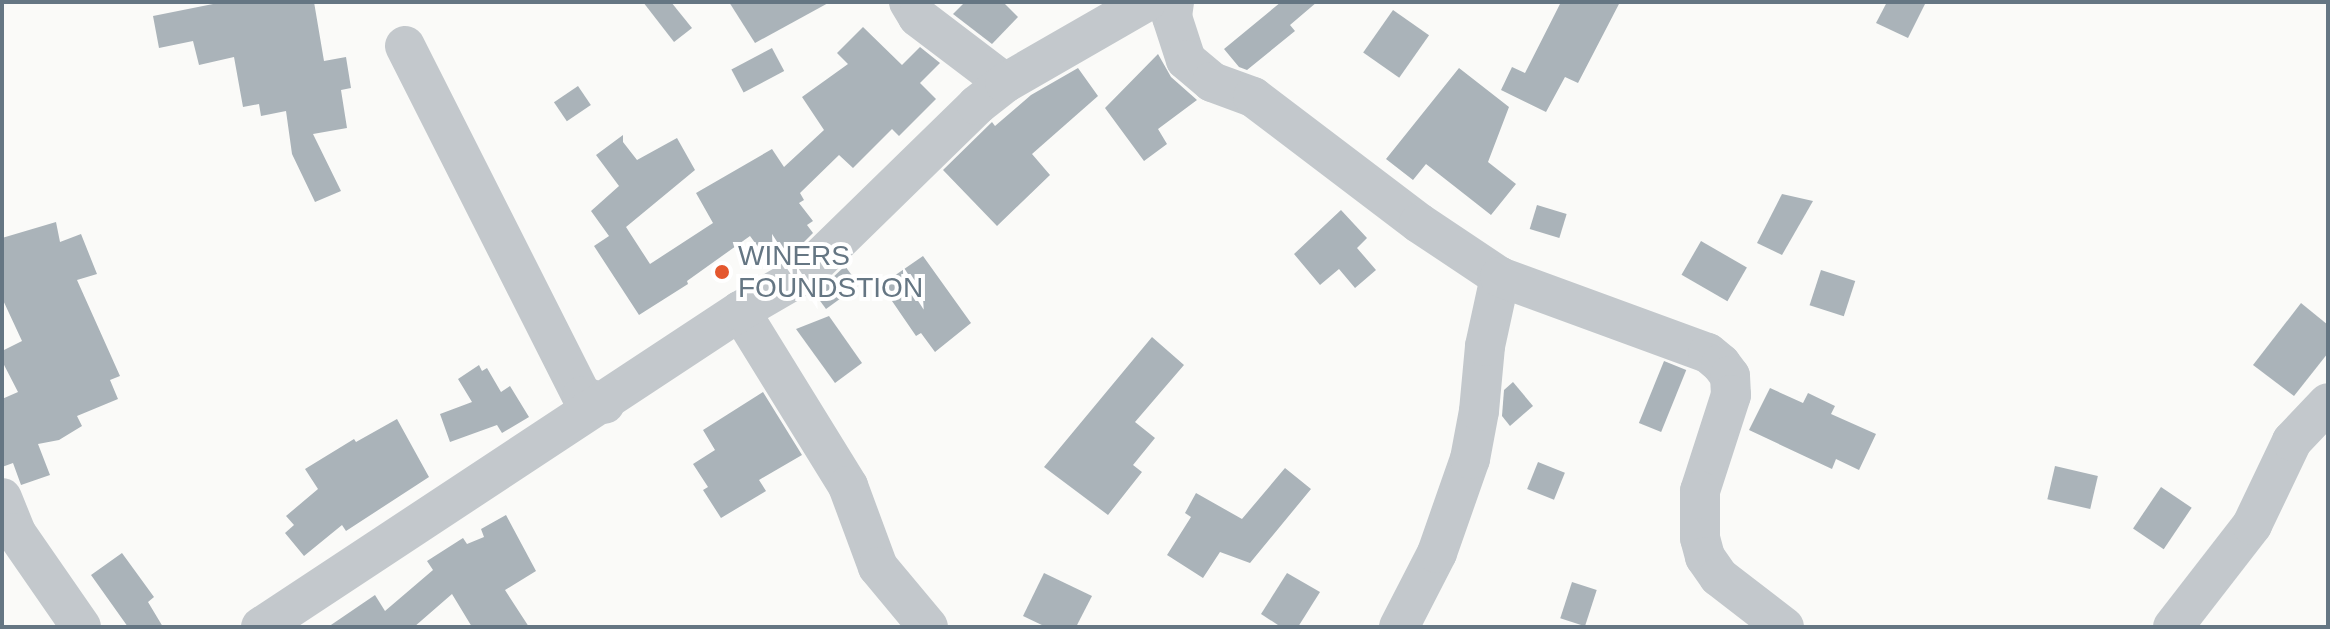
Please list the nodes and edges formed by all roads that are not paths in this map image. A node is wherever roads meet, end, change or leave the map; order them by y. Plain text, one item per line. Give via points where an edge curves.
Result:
1 (909, 2) edge
2 (1146, 2) edge
3 (1174, 2) edge
4 (405, 46) dead end
5 (1005, 83) junction
6 (1500, 277) junction
7 (740, 311) junction
8 (2328, 403) edge
9 (605, 404) junction
10 (2, 498) edge
11 (81, 627) edge
12 (261, 627) edge
13 (928, 627) edge
14 (1399, 627) edge
15 (1784, 627) edge
16 (2173, 627) edge

1 - 5 street via 918,17
2 - 5 street
3 - 6 street via 1172,17 1186,60 1212,82 1253,97 1419,223
4 - 9 street via 582,396
5 - 7 street via 804,274
6 - 14 street via 1470,459 1437,553
6 - 15 street via 1708,353 1721,364 1730,376 1731,395 1700,491 1700,538 1719,577
7 - 9 street
7 - 13 street via 848,486 878,567
8 - 16 street via 2292,441 2252,525
9 - 12 street
10 - 11 street via 16,533

